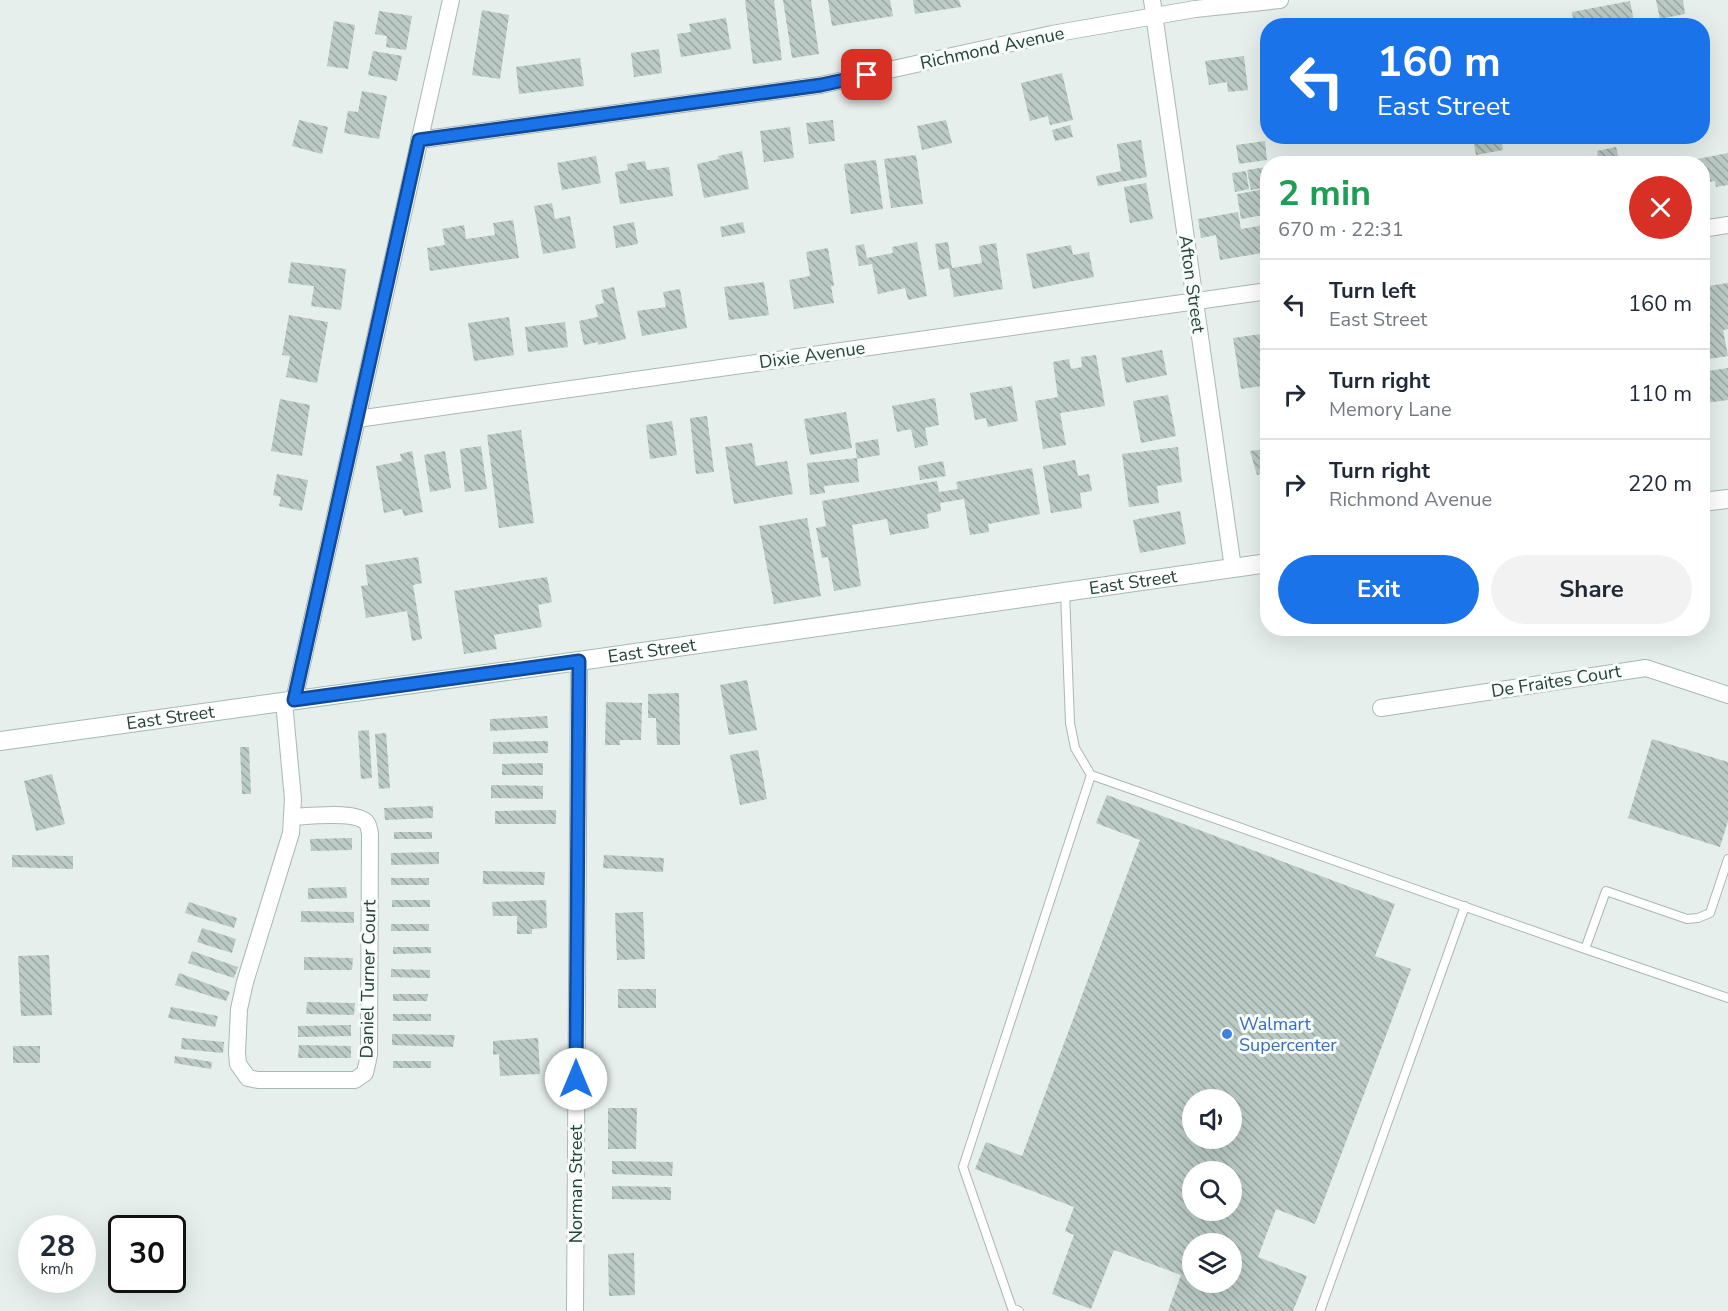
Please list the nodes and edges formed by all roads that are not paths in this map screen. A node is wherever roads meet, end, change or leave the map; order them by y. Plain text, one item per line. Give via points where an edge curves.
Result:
1 (451, 0) edge
2 (1281, 0) edge
3 (1153, 8) edge
4 (419, 140) junction
5 (1728, 225) edge
6 (1710, 228) edge
7 (1260, 292) edge
8 (1194, 301) junction
9 (357, 418) junction
10 (1728, 499) edge
11 (1710, 501) edge
12 (1260, 564) edge
13 (1233, 568) junction
14 (1065, 592) junction
15 (579, 661) junction
16 (1728, 695) edge
17 (289, 701) junction
18 (1381, 708) dead end
19 (0, 741) edge
20 (1091, 775) junction
21 (292, 817) junction
22 (1728, 859) edge
23 (1465, 906) junction
24 (1585, 950) junction
25 (1728, 998) edge
26 (575, 1311) edge
27 (1019, 1311) edge
28 (1320, 1311) edge

1 - 4 street, Daniel Turner Court
2 - 3 street, Richmond Avenue via 1195,9
3 - 4 street, Richmond Avenue via 821,85
3 - 8 street, Afton Street
4 - 9 street, Daniel Turner Court
5 - 6 street
7 - 8 street, Dixie Avenue
8 - 9 street, Dixie Avenue
8 - 13 street, Afton Street
9 - 17 street, Daniel Turner Court
10 - 11 street
12 - 13 street, East Street
13 - 14 street, East Street
14 - 15 street, East Street
14 - 20 lane via 1070,723 1075,748
15 - 17 street, East Street
15 - 26 street, Norman Street
16 - 18 street, De Fraites Court via 1646,668
17 - 19 street, East Street
17 - 21 street, Daniel Turner Court
20 - 23 lane
20 - 27 lane via 963,1167 1012,1308
21 - 21 street, Daniel Turner Court via 291,833 238,1009 238,1064 248,1078 258,1080 356,1080 365,1073 369,1054 368,824 352,816
22 - 24 lane via 1710,913 1698,918 1687,919 1606,891
23 - 24 lane
23 - 28 lane
24 - 25 lane

